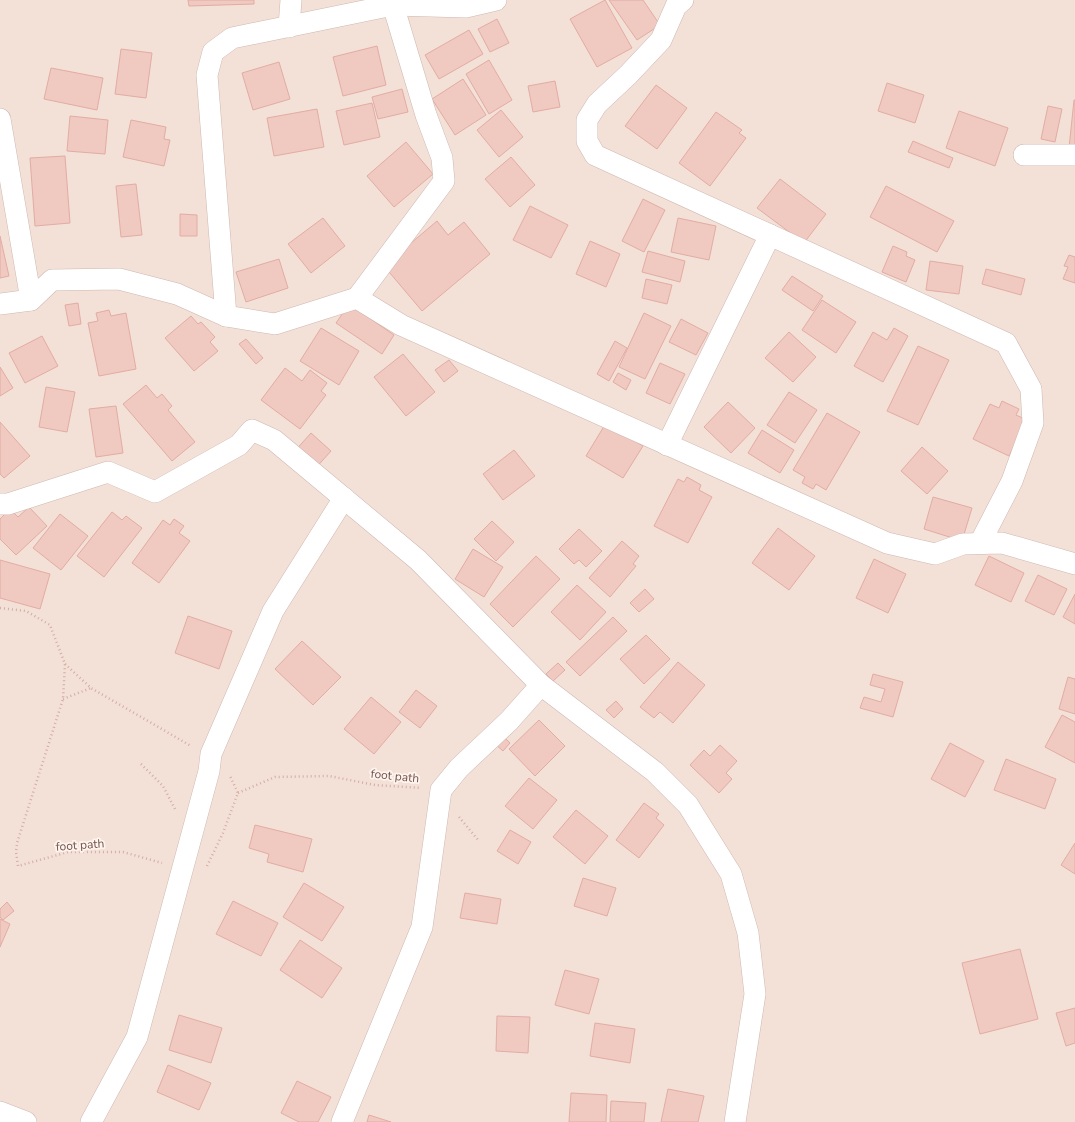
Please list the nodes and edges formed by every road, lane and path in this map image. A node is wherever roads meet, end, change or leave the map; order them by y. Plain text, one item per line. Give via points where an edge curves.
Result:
1 (291, 0) edge
2 (496, 0) edge
3 (676, 2) edge
4 (393, 5) junction
5 (289, 27) junction
6 (0, 119) edge
7 (1024, 155) dead end
8 (1075, 155) edge
9 (770, 235) junction
10 (357, 298) junction
11 (31, 300) junction
12 (0, 304) edge
13 (226, 316) junction
14 (668, 445) junction
15 (344, 498) junction
16 (0, 504) edge
17 (980, 543) junction
18 (1075, 564) edge
19 (0, 608) edge
20 (65, 664) junction
21 (541, 685) junction
22 (91, 688) junction
23 (63, 699) junction
24 (211, 754) junction
25 (441, 790) junction
26 (238, 793) junction
27 (479, 841) dead end
28 (182, 869) junction
29 (0, 1112) edge
30 (26, 1122) edge
31 (91, 1122) edge
32 (342, 1122) edge
33 (735, 1122) edge

1 - 5 street
2 - 4 street via 466,7
3 - 9 street via 661,40 598,104 587,120 587,141 595,156
4 - 5 street
4 - 10 street via 426,115 442,158 444,181
5 - 13 street via 232,38 213,52 207,75
6 - 11 street
7 - 8 street
9 - 14 street
9 - 17 street via 1006,343 1031,389 1033,423 1012,481
10 - 13 street via 275,324
10 - 14 street via 401,325
11 - 12 street
11 - 13 street via 52,280 119,279 177,294
14 - 17 street via 887,543 935,554 963,544
15 - 16 street via 274,440 252,430 239,446 155,492 108,472 8,504
15 - 21 street via 418,560
15 - 24 street via 273,611
17 - 18 street via 1002,543
19 - 20 path, foot path via 26,611 50,625
20 - 22 path, foot path
20 - 23 path, foot path
21 - 25 street via 508,722 459,768
21 - 33 street via 655,772 688,805 731,874 748,933 755,994
22 - 23 path
22 - 24 path, foot path via 191,746
23 - 28 path, foot path via 17,843 18,866 68,852 124,852
24 - 26 path, foot path via 223,762
24 - 28 street via 209,771
25 - 26 path, foot path via 375,785 329,776 275,777
25 - 27 path via 448,796 458,816
25 - 32 street via 422,927
26 - 28 path, foot path via 223,833 203,874
28 - 31 street via 138,1037
29 - 30 street

